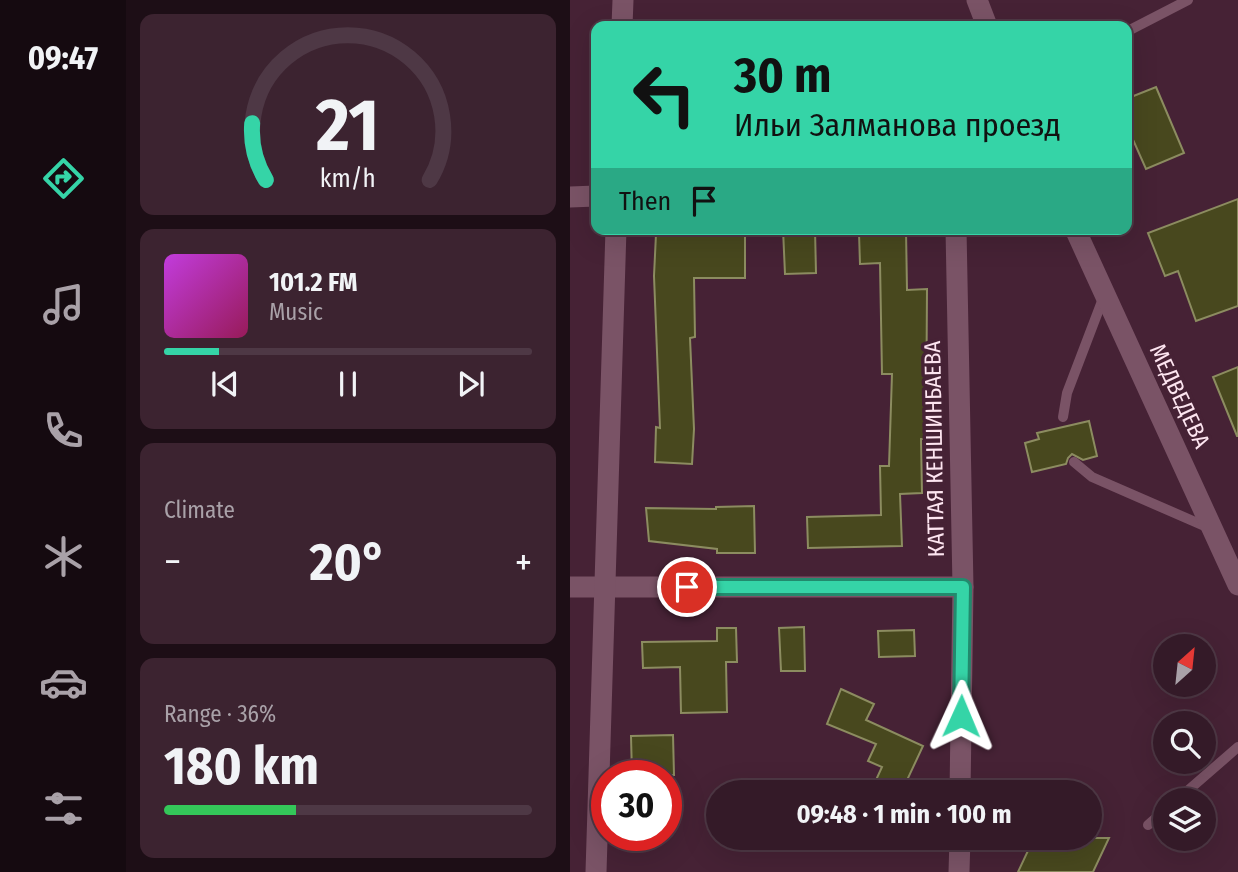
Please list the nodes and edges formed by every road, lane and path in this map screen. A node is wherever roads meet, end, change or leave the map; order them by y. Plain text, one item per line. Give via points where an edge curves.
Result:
1 (623, 0) edge
2 (977, 0) edge
3 (1188, 0) edge
4 (622, 21) edge
5 (985, 21) edge
6 (1132, 29) edge
7 (591, 196) edge
8 (570, 197) edge
9 (616, 235) edge
10 (956, 235) edge
11 (1078, 235) edge
12 (1104, 293) junction
13 (1063, 417) dead end
14 (1074, 462) dead end
15 (1212, 529) junction
16 (1237, 585) edge
17 (570, 587) edge
18 (605, 587) junction
19 (963, 587) junction
20 (1237, 747) edge
21 (960, 780) edge
22 (1191, 788) edge
23 (1153, 821) edge
24 (1148, 825) dead end
25 (960, 850) edge
26 (596, 872) edge
27 (959, 872) edge

1 - 4 street
2 - 5 street
3 - 6 lane
7 - 8 street
9 - 18 street
10 - 19 street, КАТТАЯ КЕНШИНБАЕВА
11 - 12 street, МЕДВЕДЕВА
12 - 13 lane via 1067,393
12 - 15 street, МЕДВЕДЕВА
14 - 15 lane via 1092,477
15 - 16 street, МЕДВЕДЕВА
17 - 18 street
18 - 19 street
18 - 26 street
19 - 21 street, КАТТАЯ КЕНШИНБАЕВА
20 - 22 lane
23 - 24 lane
25 - 27 street

